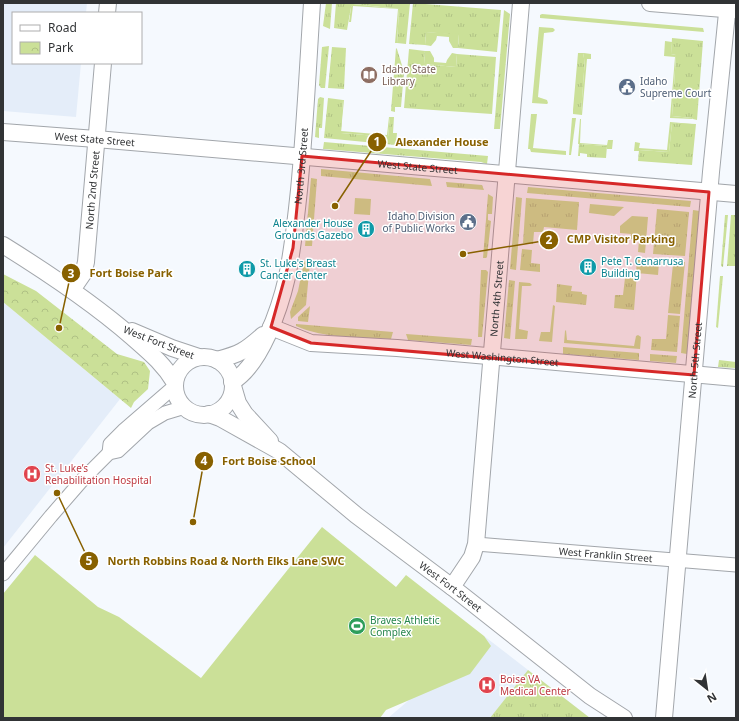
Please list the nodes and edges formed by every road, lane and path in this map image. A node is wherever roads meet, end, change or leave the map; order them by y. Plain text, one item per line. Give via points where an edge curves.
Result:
1 (312, 3) edge
2 (521, 3) edge
3 (650, 3) edge
4 (731, 8) edge
5 (103, 64) edge
6 (3, 132) edge
7 (96, 139) junction
8 (302, 156) junction
9 (506, 174) junction
10 (709, 192) junction
11 (736, 194) edge
12 (3, 245) edge
13 (72, 290) junction
14 (119, 326) junction
15 (271, 327) junction
16 (199, 357) junction
17 (491, 357) junction
18 (217, 360) junction
19 (694, 375) junction
20 (736, 378) edge
21 (233, 384) junction
22 (175, 385) junction
23 (185, 407) junction
24 (209, 414) junction
25 (279, 452) junction
26 (109, 453) junction
27 (476, 544) junction
28 (678, 560) junction
29 (736, 565) edge
30 (3, 574) edge
31 (452, 587) junction
32 (624, 718) edge
33 (664, 718) edge

1 - 8 street, North 3rd Street
2 - 9 street, North 4th Street
3 - 4 street
4 - 10 street, North 5th Street
5 - 7 street, North 2nd Street
6 - 7 street, West State Street
7 - 8 street, West State Street
7 - 13 street, North 2nd Street via 86,262 83,274
8 - 9 street, West State Street
8 - 15 street, North 3rd Street via 293,248 287,278
9 - 10 street, West State Street
9 - 17 street, North 4th Street
10 - 11 street, West State Street
10 - 19 street, North 5th Street
12 - 13 street, West Fort Street
13 - 14 street, West Fort Street
14 - 16 street, West Fort Street
14 - 22 street, West Fort Street via 160,361
15 - 17 street, West Washington Street via 311,344 396,348
15 - 18 street, North 3rd Street via 248,348
15 - 21 street, North 3rd Street via 260,350 242,376
16 - 18 street
16 - 22 street via 179,370
17 - 19 street, West Washington Street
17 - 27 street, North 4th Street
18 - 21 street via 228,371
19 - 20 street, West Washington Street
19 - 28 street, North 5th Street
21 - 24 street via 231,396 226,404
21 - 25 street, West Fort Street via 238,403 245,414
22 - 23 street via 179,401
22 - 26 street via 110,444
23 - 24 street via 192,412
23 - 26 street via 165,413 148,423 118,452
24 - 25 street, West Fort Street
25 - 31 street, West Fort Street
26 - 30 street via 60,505
27 - 28 street, West Franklin Street
27 - 31 street, North 4th Street via 472,557
28 - 29 street, West Franklin Street
28 - 33 street, North 5th Street
31 - 32 street, West Fort Street via 590,696

